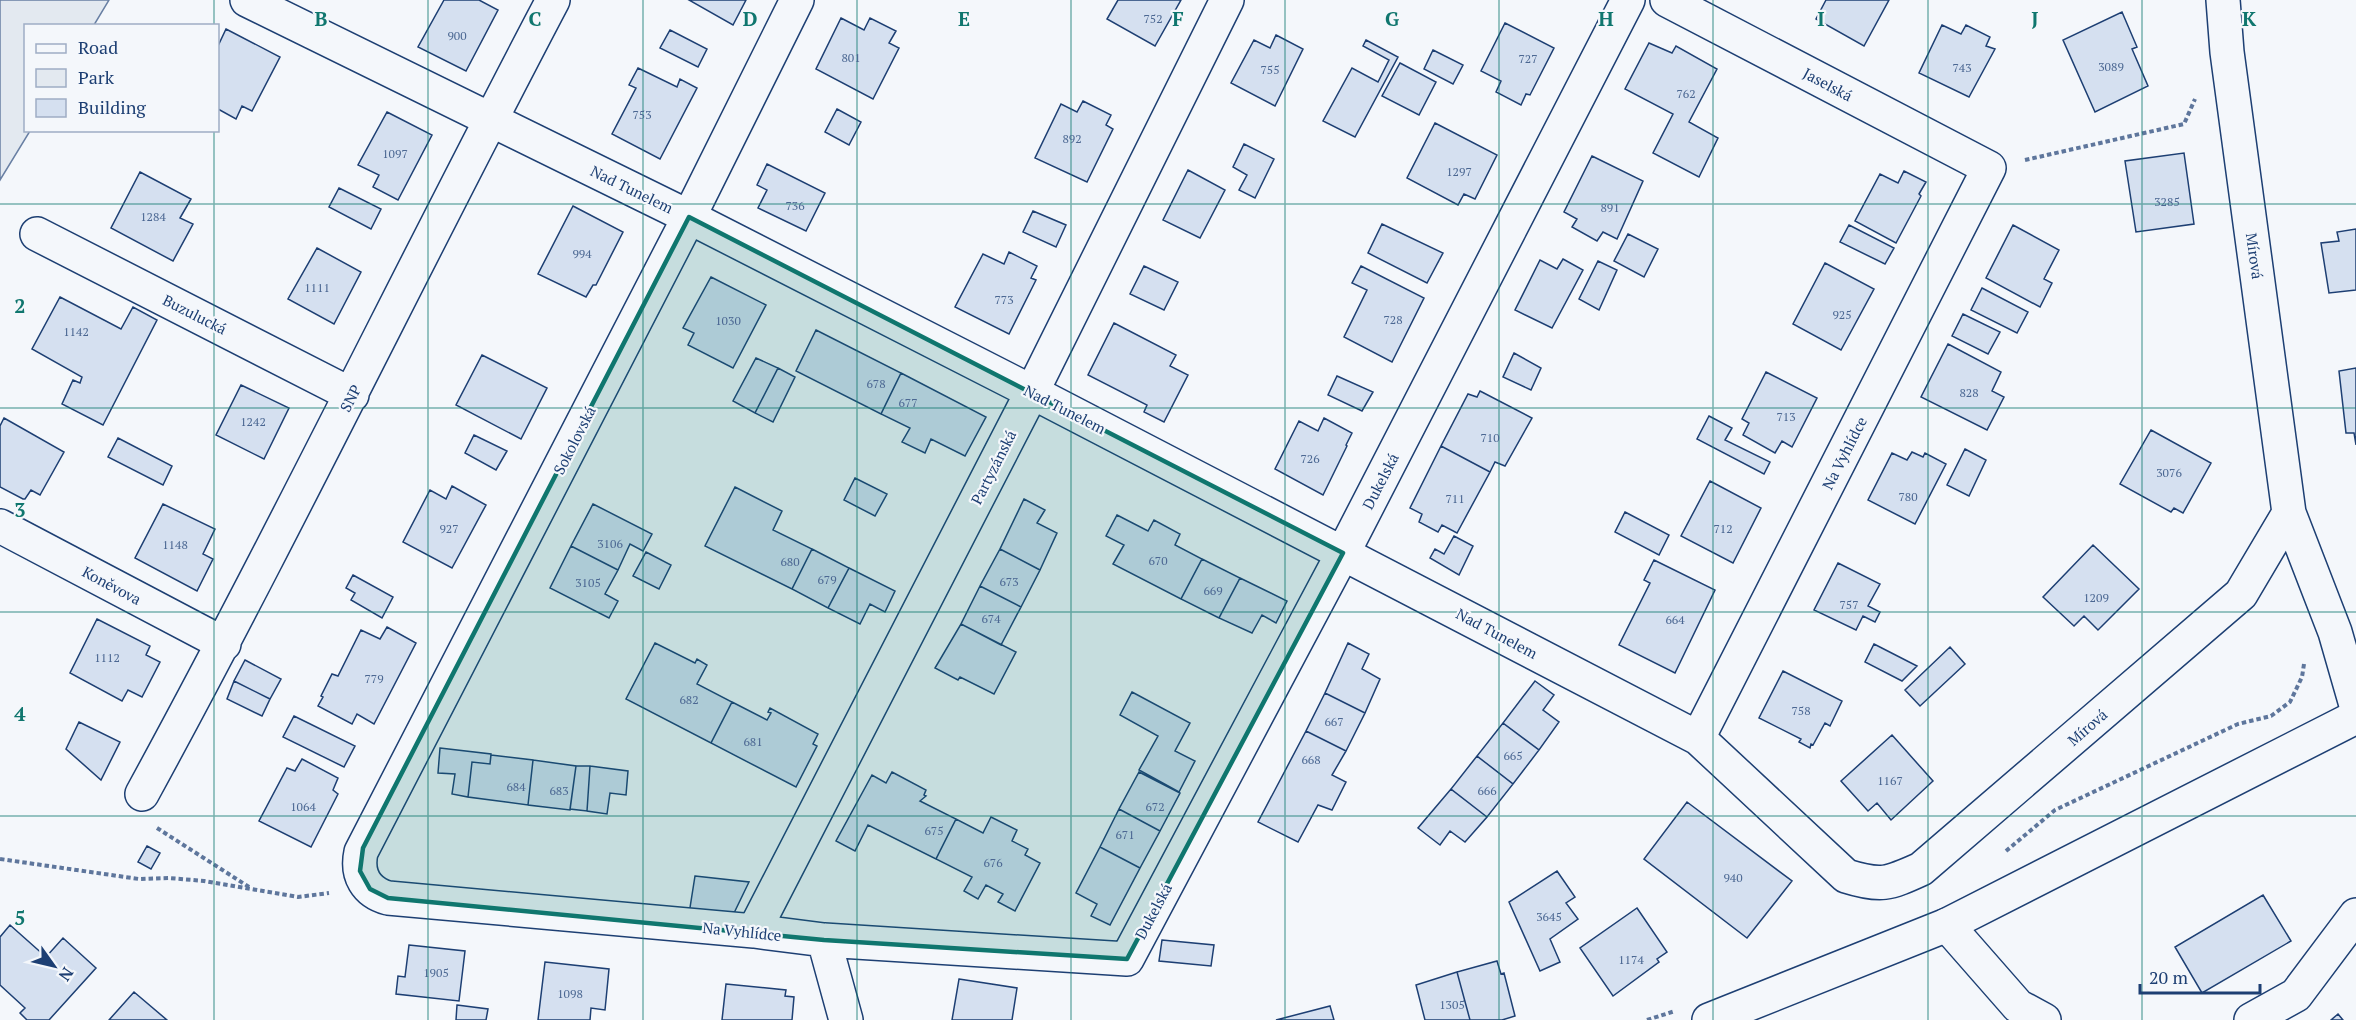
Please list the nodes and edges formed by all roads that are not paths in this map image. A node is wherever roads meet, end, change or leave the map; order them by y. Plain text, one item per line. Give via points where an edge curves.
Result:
1 (247, 0) edge
2 (553, 0) edge
3 (797, 0) edge
4 (1227, 0) edge
5 (1628, 0) edge
6 (1667, 0) edge
7 (2223, 0) edge
8 (489, 120) junction
9 (1989, 168) joint
10 (689, 217) junction
11 (37, 234) dead end
12 (1032, 392) junction
13 (352, 395) junction
14 (2289, 513) junction
15 (0, 526) edge
16 (1343, 553) junction
17 (224, 644) junction
18 (2356, 705) edge
19 (2356, 717) edge
20 (1698, 738) junction
21 (142, 794) road end
22 (1846, 876) joint
23 (363, 880) joint
24 (2356, 915) edge
25 (1947, 925) junction
26 (753, 931) junction
27 (824, 940) junction
28 (1127, 959) joint
29 (846, 1020) edge
30 (1709, 1020) edge
31 (2044, 1020) edge
32 (2251, 1020) edge

1 - 8 street, Nad Tunelem
2 - 8 street, SNP
3 - 10 street, Sokolovská
4 - 12 street, Partyzánská
5 - 16 street, Dukelská
6 - 9 street, Jaselská
7 - 14 street, Mírová
8 - 10 street, Nad Tunelem
8 - 13 street, SNP
9 - 20 street, Na Vyhlídce
10 - 12 street, Nad Tunelem
10 - 23 street, Sokolovská via 363,848 359,862
11 - 13 street, Buzulucká
12 - 16 street, Nad Tunelem
12 - 26 street, Partyzánská
13 - 17 street, SNP
14 - 18 street, Mírová via 2336,632
14 - 22 street, Mírová via 2241,594 1921,869 1898,880 1873,884
15 - 17 street, Koněvova
16 - 20 street, Nad Tunelem
16 - 28 street, Dukelská
17 - 21 street, SNP
19 - 25 street
20 - 22 street, Nad Tunelem
23 - 26 street, Na Vyhlídce via 374,892 388,898
24 - 32 street via 2296,995
25 - 30 street
25 - 31 street via 2018,1006
26 - 27 street, Na Vyhlídce
27 - 28 street, Na Vyhlídce
27 - 29 street

